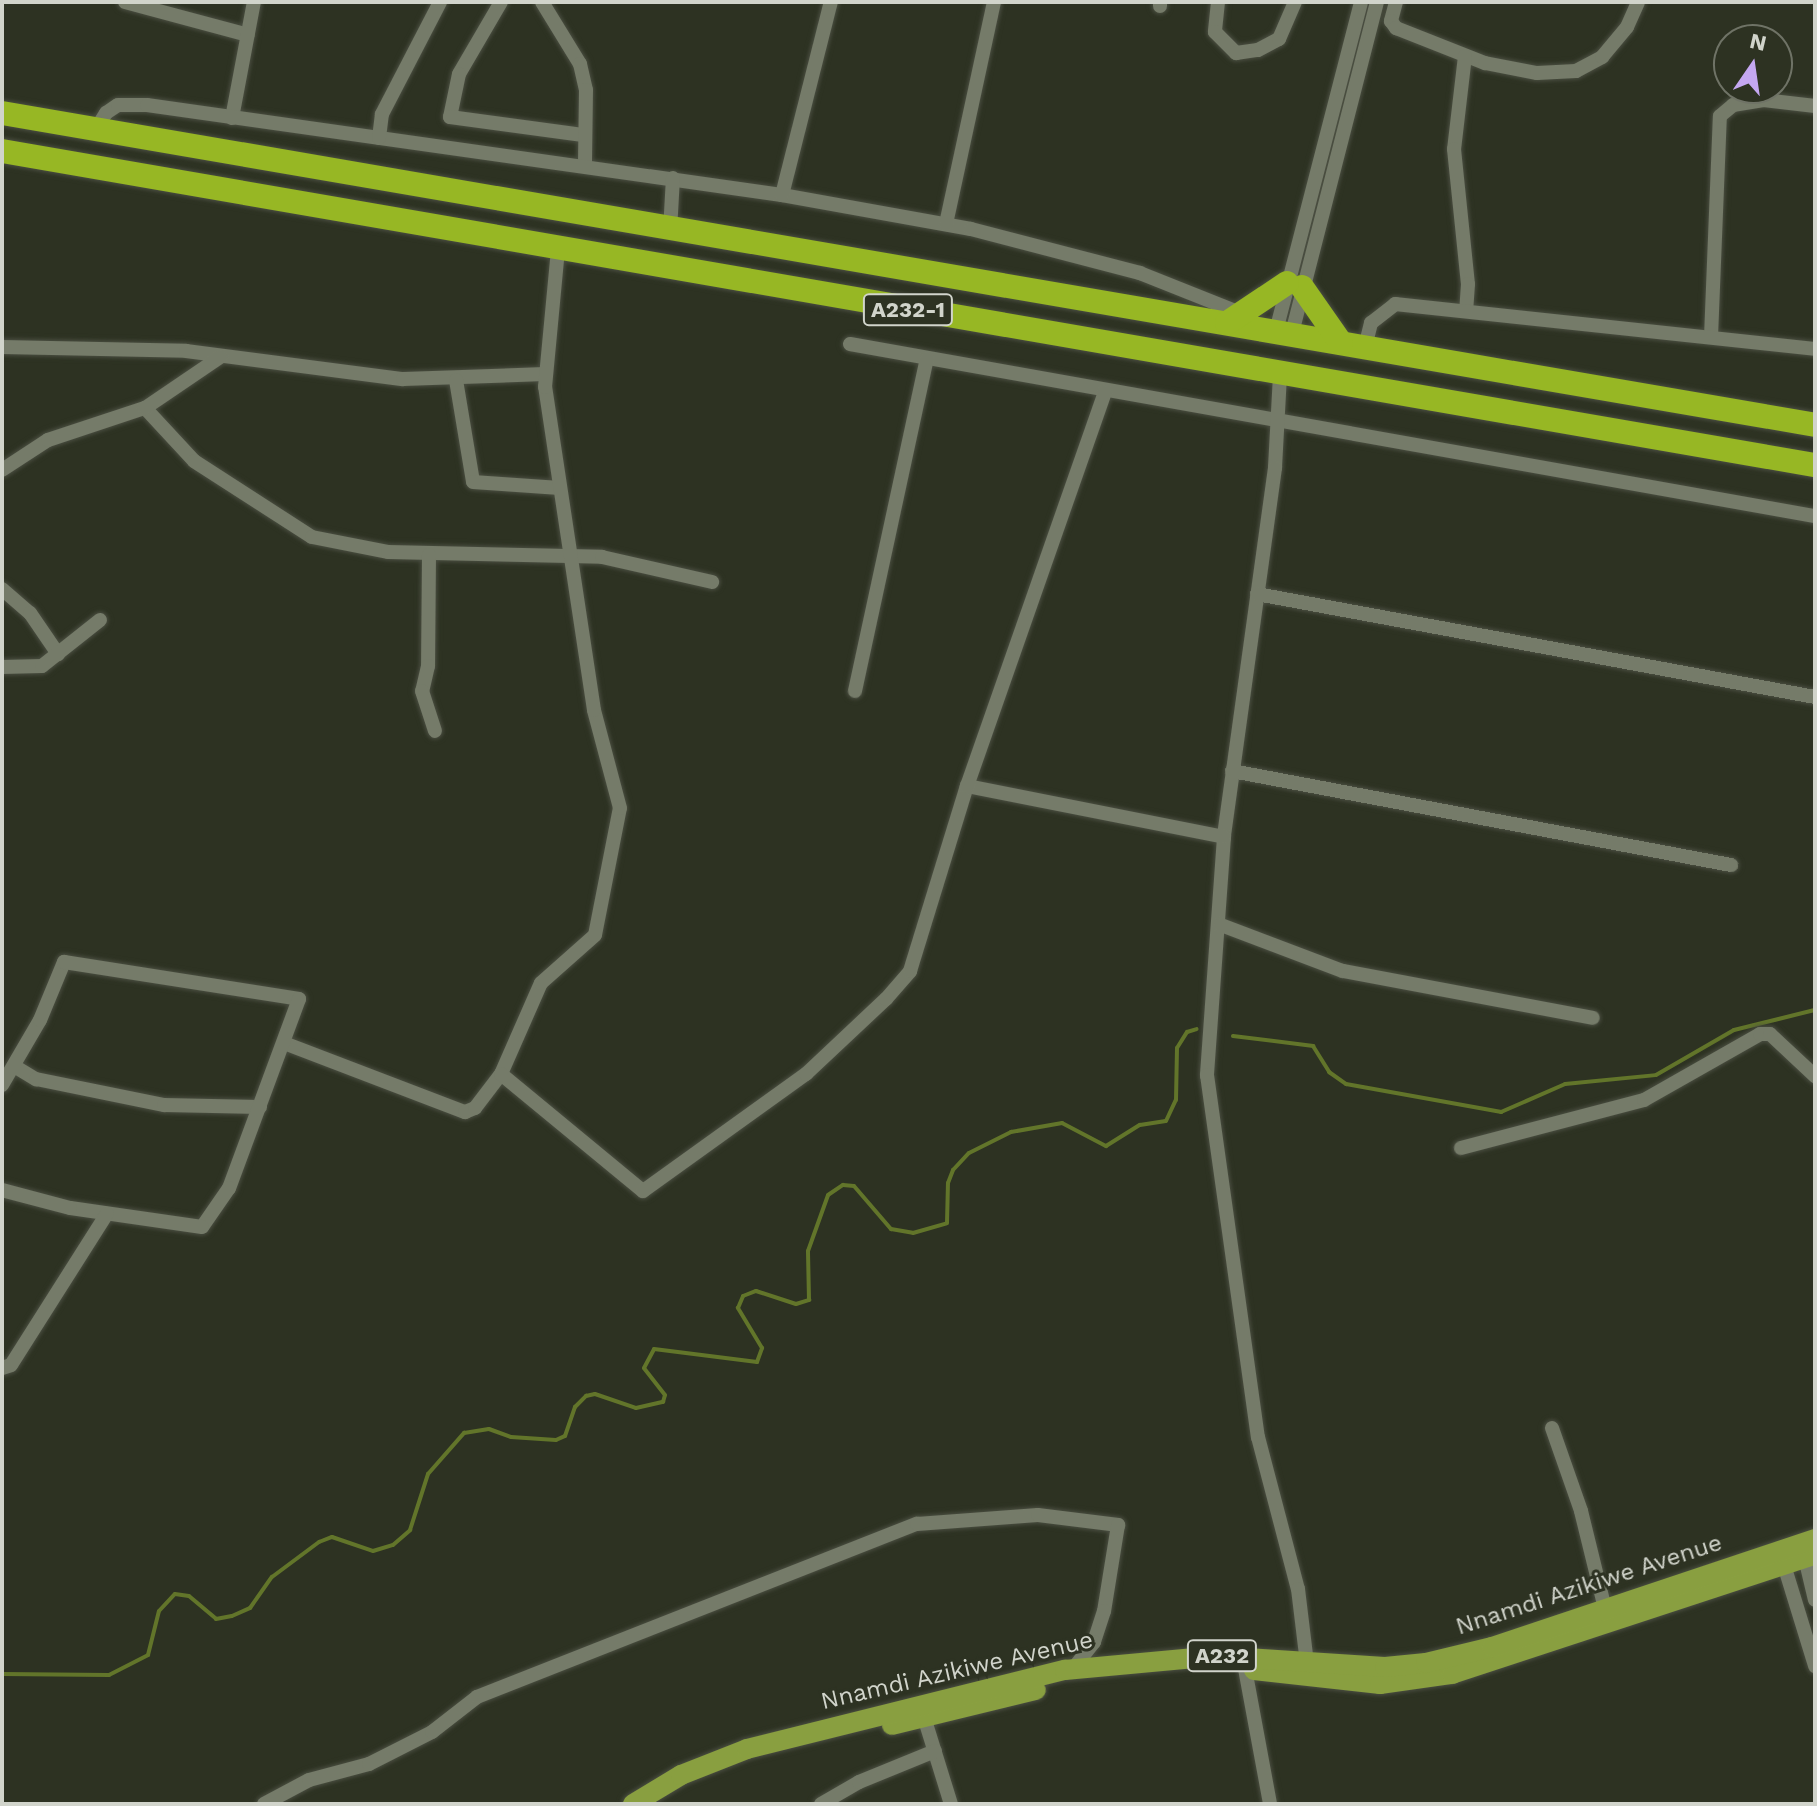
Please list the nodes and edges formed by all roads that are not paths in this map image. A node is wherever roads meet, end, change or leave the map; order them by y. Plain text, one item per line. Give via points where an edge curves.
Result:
1 (125, 2) edge
2 (254, 2) edge
3 (440, 2) edge
4 (501, 2) edge
5 (542, 2) edge
6 (831, 2) edge
7 (994, 2) edge
8 (1218, 2) edge
9 (1295, 2) edge
10 (1361, 2) edge
11 (1377, 2) edge
12 (1396, 2) edge
13 (1638, 2) edge
14 (248, 35) junction
15 (1465, 56) junction
16 (1815, 106) edge
17 (2, 113) edge
18 (232, 118) junction
19 (96, 129) junction
20 (583, 135) junction
21 (379, 138) junction
22 (2, 151) edge
23 (585, 166) junction
24 (673, 178) junction
25 (782, 195) junction
26 (946, 224) junction
27 (670, 231) junction
28 (558, 250) junction
29 (1294, 285) junction
30 (1466, 311) junction
31 (1235, 319) junction
32 (1284, 332) junction
33 (1711, 337) junction
34 (1341, 343) junction
35 (850, 344) dead end
36 (2, 347) edge
37 (1365, 347) junction
38 (1815, 349) edge
39 (220, 357) junction
40 (927, 359) junction
41 (545, 374) junction
42 (1280, 375) junction
43 (456, 380) junction
44 (1105, 392) junction
45 (145, 408) junction
46 (1277, 422) junction
47 (1815, 425) edge
48 (1815, 465) edge
49 (2, 470) edge
50 (560, 488) junction
51 (1815, 516) edge
52 (569, 554) junction
53 (429, 555) junction
54 (712, 582) dead end
55 (2, 589) edge
56 (1257, 594) junction
57 (100, 620) dead end
58 (58, 654) junction
59 (2, 667) edge
60 (855, 691) dead end
61 (1815, 697) edge
62 (435, 731) dead end
63 (1232, 771) junction
64 (967, 786) junction
65 (1224, 837) junction
66 (1731, 865) dead end
67 (1221, 925) junction
68 (1593, 1018) dead end
69 (284, 1043) junction
70 (14, 1066) junction
71 (501, 1074) junction
72 (1815, 1076) edge
73 (2, 1085) edge
74 (260, 1107) junction
75 (1461, 1148) dead end
76 (2, 1190) edge
77 (107, 1214) junction
78 (2, 1368) edge
79 (1552, 1428) dead end
80 (1815, 1539) edge
81 (1810, 1557) edge
82 (1784, 1565) junction
83 (1815, 1600) edge
84 (1605, 1609) junction
85 (1307, 1663) junction
86 (1244, 1664) junction
87 (1815, 1666) edge
88 (1074, 1668) junction
89 (924, 1717) junction
90 (935, 1751) junction
91 (264, 1804) edge
92 (633, 1804) edge
93 (659, 1804) edge
94 (821, 1804) edge
95 (951, 1804) edge
96 (1270, 1804) edge

1 - 14 street
2 - 14 street
3 - 21 street via 382,114
4 - 20 street via 459,74 450,117
5 - 20 street via 580,64 586,90
6 - 25 street
7 - 26 street
8 - 9 street via 1215,32 1236,53 1279,39
10 - 29 street
11 - 29 street
12 - 15 street via 1392,26
13 - 15 street via 1614,45 1576,71 1537,73
14 - 18 street
15 - 30 street via 1454,149
16 - 33 street via 1764,100 1733,105 1720,116
17 - 19 highway, A232-1
18 - 19 street via 118,105
18 - 21 street
19 - 27 highway, A232-1
20 - 23 street
21 - 23 street
22 - 28 highway, A232-1
23 - 24 street
24 - 25 street
24 - 27 street
25 - 26 street
26 - 31 street via 1140,273
27 - 31 highway, A232-1
28 - 41 street
28 - 42 highway, A232-1
29 - 31 highway
29 - 32 street
29 - 34 highway
30 - 33 street
30 - 37 street via 1395,304 1371,323
31 - 32 highway, A232-1
32 - 34 highway, A232-1
33 - 38 street
34 - 37 highway, A232-1
35 - 40 street
36 - 39 street via 118,347
37 - 47 highway, A232-1
39 - 43 street via 403,379
39 - 45 street
40 - 44 street
40 - 60 street
41 - 43 street
41 - 50 street
42 - 46 street
42 - 48 highway, A232-1
43 - 50 street via 473,482
44 - 46 street
44 - 64 street
45 - 49 street via 48,440
45 - 53 street via 194,461 312,537
46 - 51 street
46 - 56 street
50 - 52 street
52 - 53 street
52 - 54 street
52 - 71 street via 594,710 620,808 595,935 541,983
53 - 62 street via 428,666 422,691
55 - 58 street via 30,613
56 - 61 street
56 - 63 street
57 - 58 street
58 - 59 street via 42,666
63 - 65 street
63 - 66 street
64 - 65 street
64 - 71 street via 910,971 806,1074 698,1148 659,1184 643,1191 629,1184
65 - 67 street
67 - 68 street via 1343,971
67 - 85 street via 1207,1075 1210,1117 1258,1437 1298,1589
69 - 70 street via 299,999 72,961 62,964
69 - 71 street via 465,1112 475,1108
69 - 74 street
70 - 73 street
70 - 74 street via 36,1079 164,1105
72 - 75 street via 1770,1034 1760,1034 1644,1100
74 - 77 street via 229,1188 202,1227
76 - 77 street
77 - 78 street via 11,1365
79 - 84 street via 1581,1511
80 - 84 main road, Nnamdi Azikiwe Avenue / A232
81 - 82 main road, Nnamdi Azikiwe Avenue / A232
81 - 83 street
82 - 86 main road, Nnamdi Azikiwe Avenue / A232 via 1496,1661 1423,1679 1349,1682
82 - 87 street
84 - 85 main road, Nnamdi Azikiwe Avenue / A232 via 1426,1663
85 - 86 main road, Nnamdi Azikiwe Avenue / A232
86 - 88 main road, Nnamdi Azikiwe Avenue / A232 via 1146,1659
86 - 89 main road, Nnamdi Azikiwe Avenue / A232 via 1104,1676
86 - 96 street
88 - 91 street via 1094,1642 1104,1611 1118,1525 1038,1515 917,1524 490,1691 432,1732 369,1764 309,1780
88 - 92 main road, Nnamdi Azikiwe Avenue / A232 via 747,1749 681,1775
89 - 90 street
89 - 93 main road, Nnamdi Azikiwe Avenue / A232 via 740,1764
90 - 94 street
90 - 95 street

